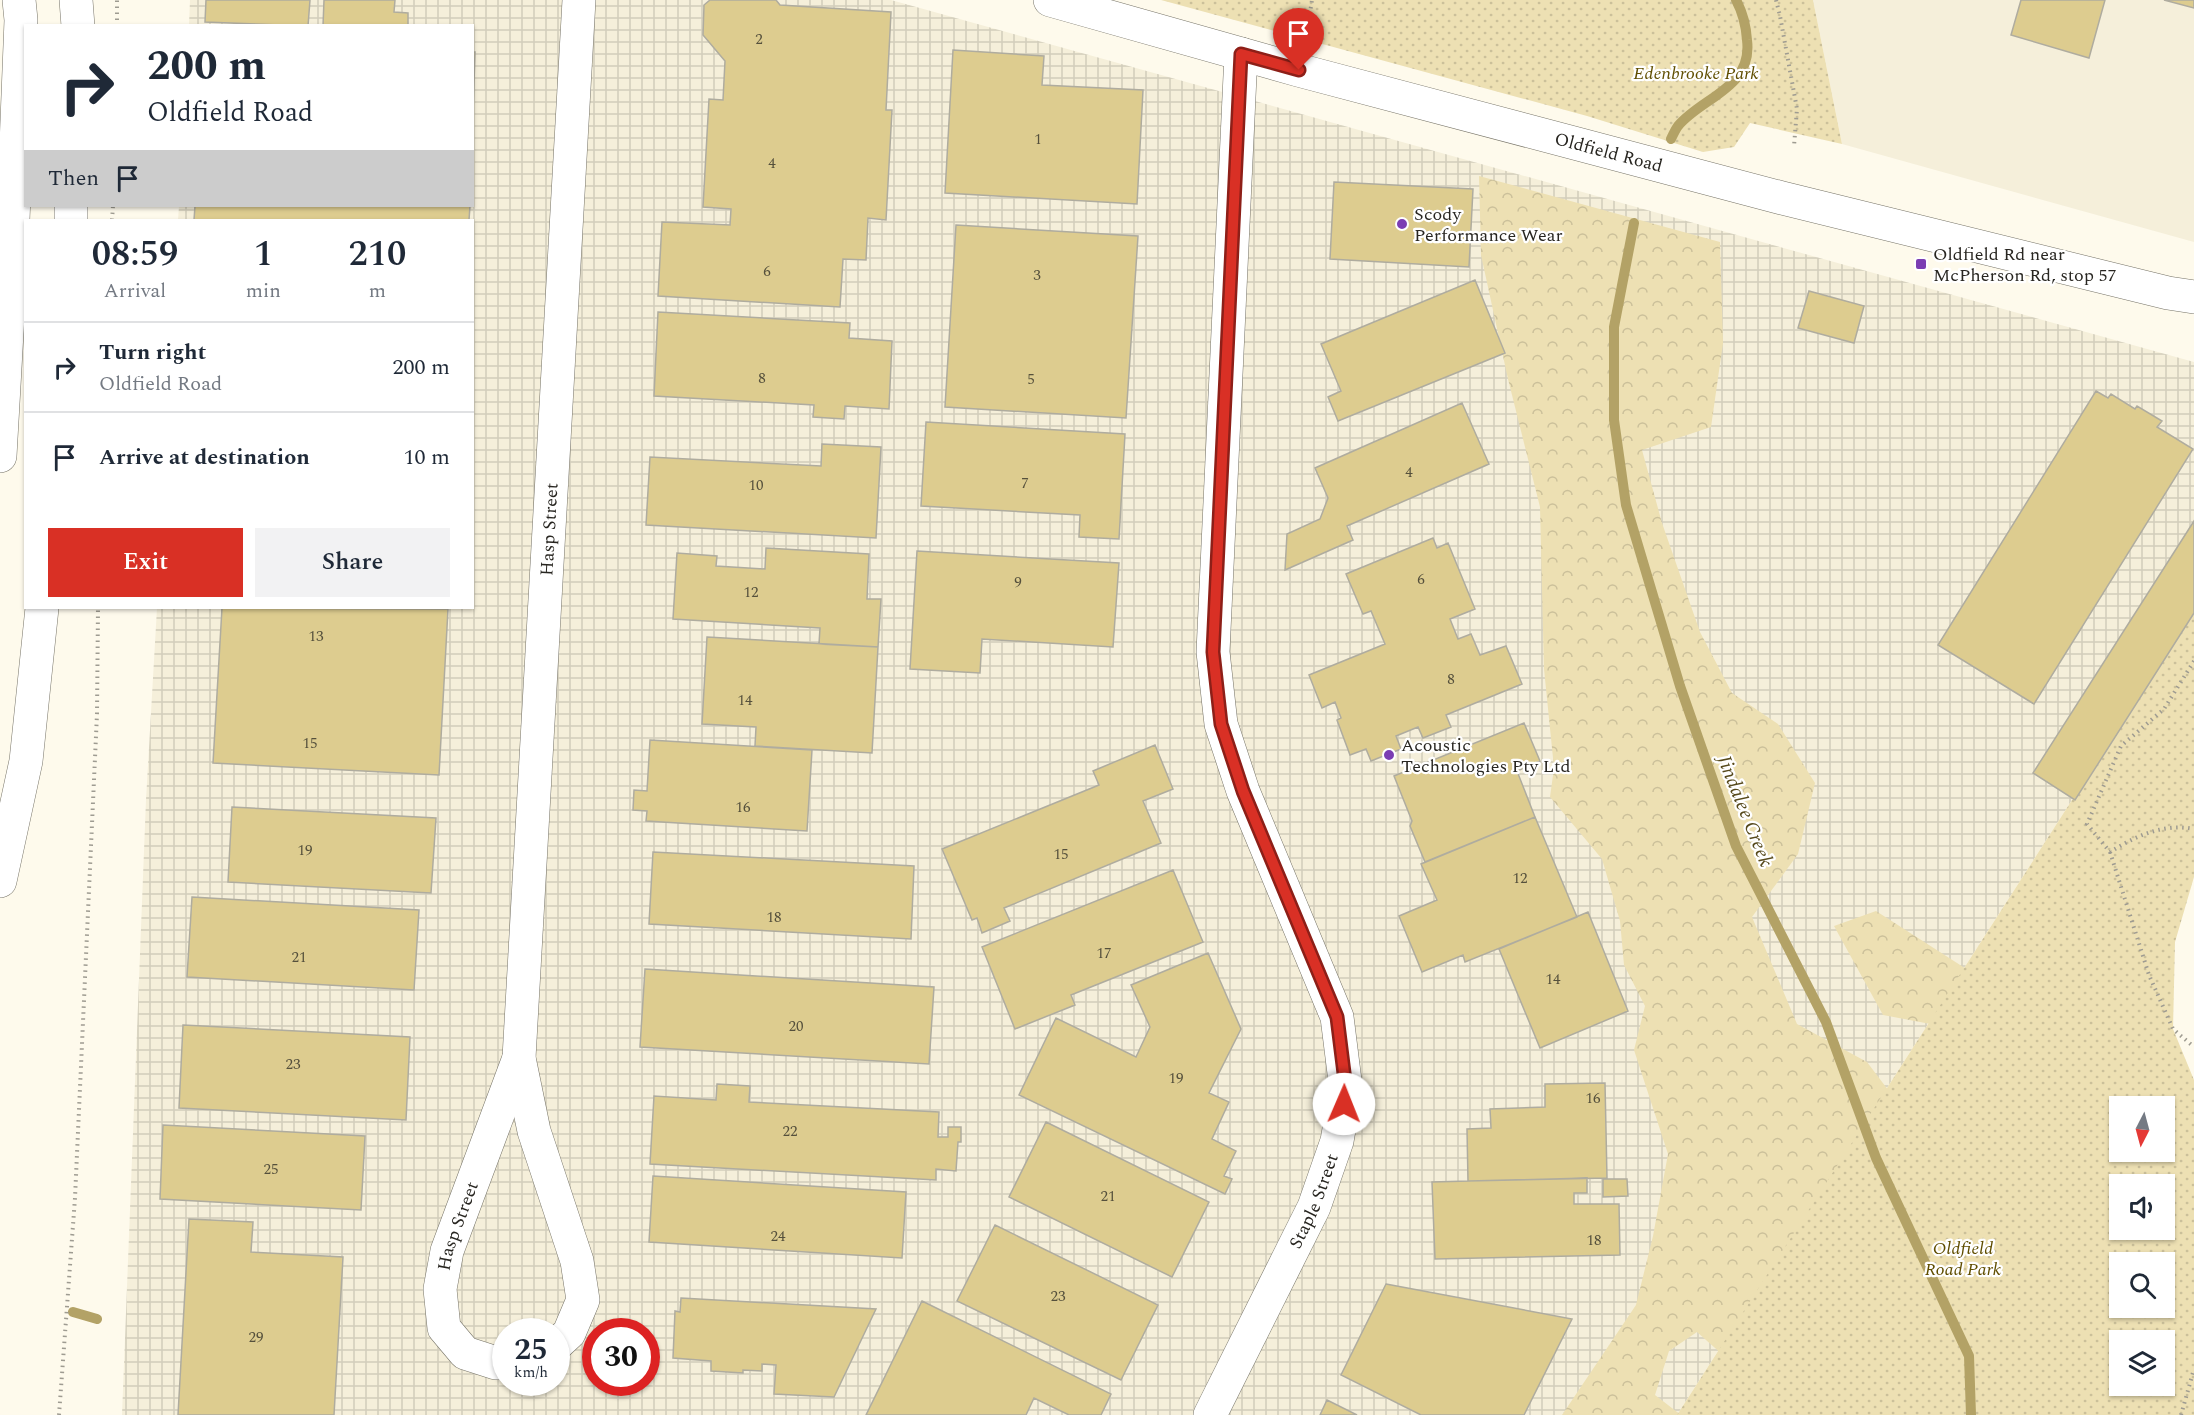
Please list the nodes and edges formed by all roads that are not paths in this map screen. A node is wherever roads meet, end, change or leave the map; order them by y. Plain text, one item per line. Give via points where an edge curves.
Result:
1 (19, 0) edge
2 (76, 0) edge
3 (579, 0) edge
4 (1046, 0) edge
5 (1051, 0) edge
6 (78, 24) edge
7 (1241, 54) junction
8 (2185, 297) edge
9 (0, 456) edge
10 (42, 609) edge
11 (0, 881) edge
12 (519, 1058) junction
13 (570, 1331) edge
14 (492, 1363) edge
15 (1210, 1415) edge

1 - 9 street via 12,245
2 - 6 street
3 - 12 street, Hasp Street
4 - 5 street, Oldfield Road
5 - 7 street, Oldfield Road
7 - 8 street, Oldfield Road via 1782,198
7 - 15 street, Staple Street via 1214,661 1221,724 1243,791 1337,1017 1346,1089 1337,1141 1314,1207
10 - 11 street via 26,761
12 - 13 street, Hasp Street via 534,1131 578,1261 583,1300
12 - 14 street, Hasp Street via 447,1251 440,1289 444,1328 465,1353

